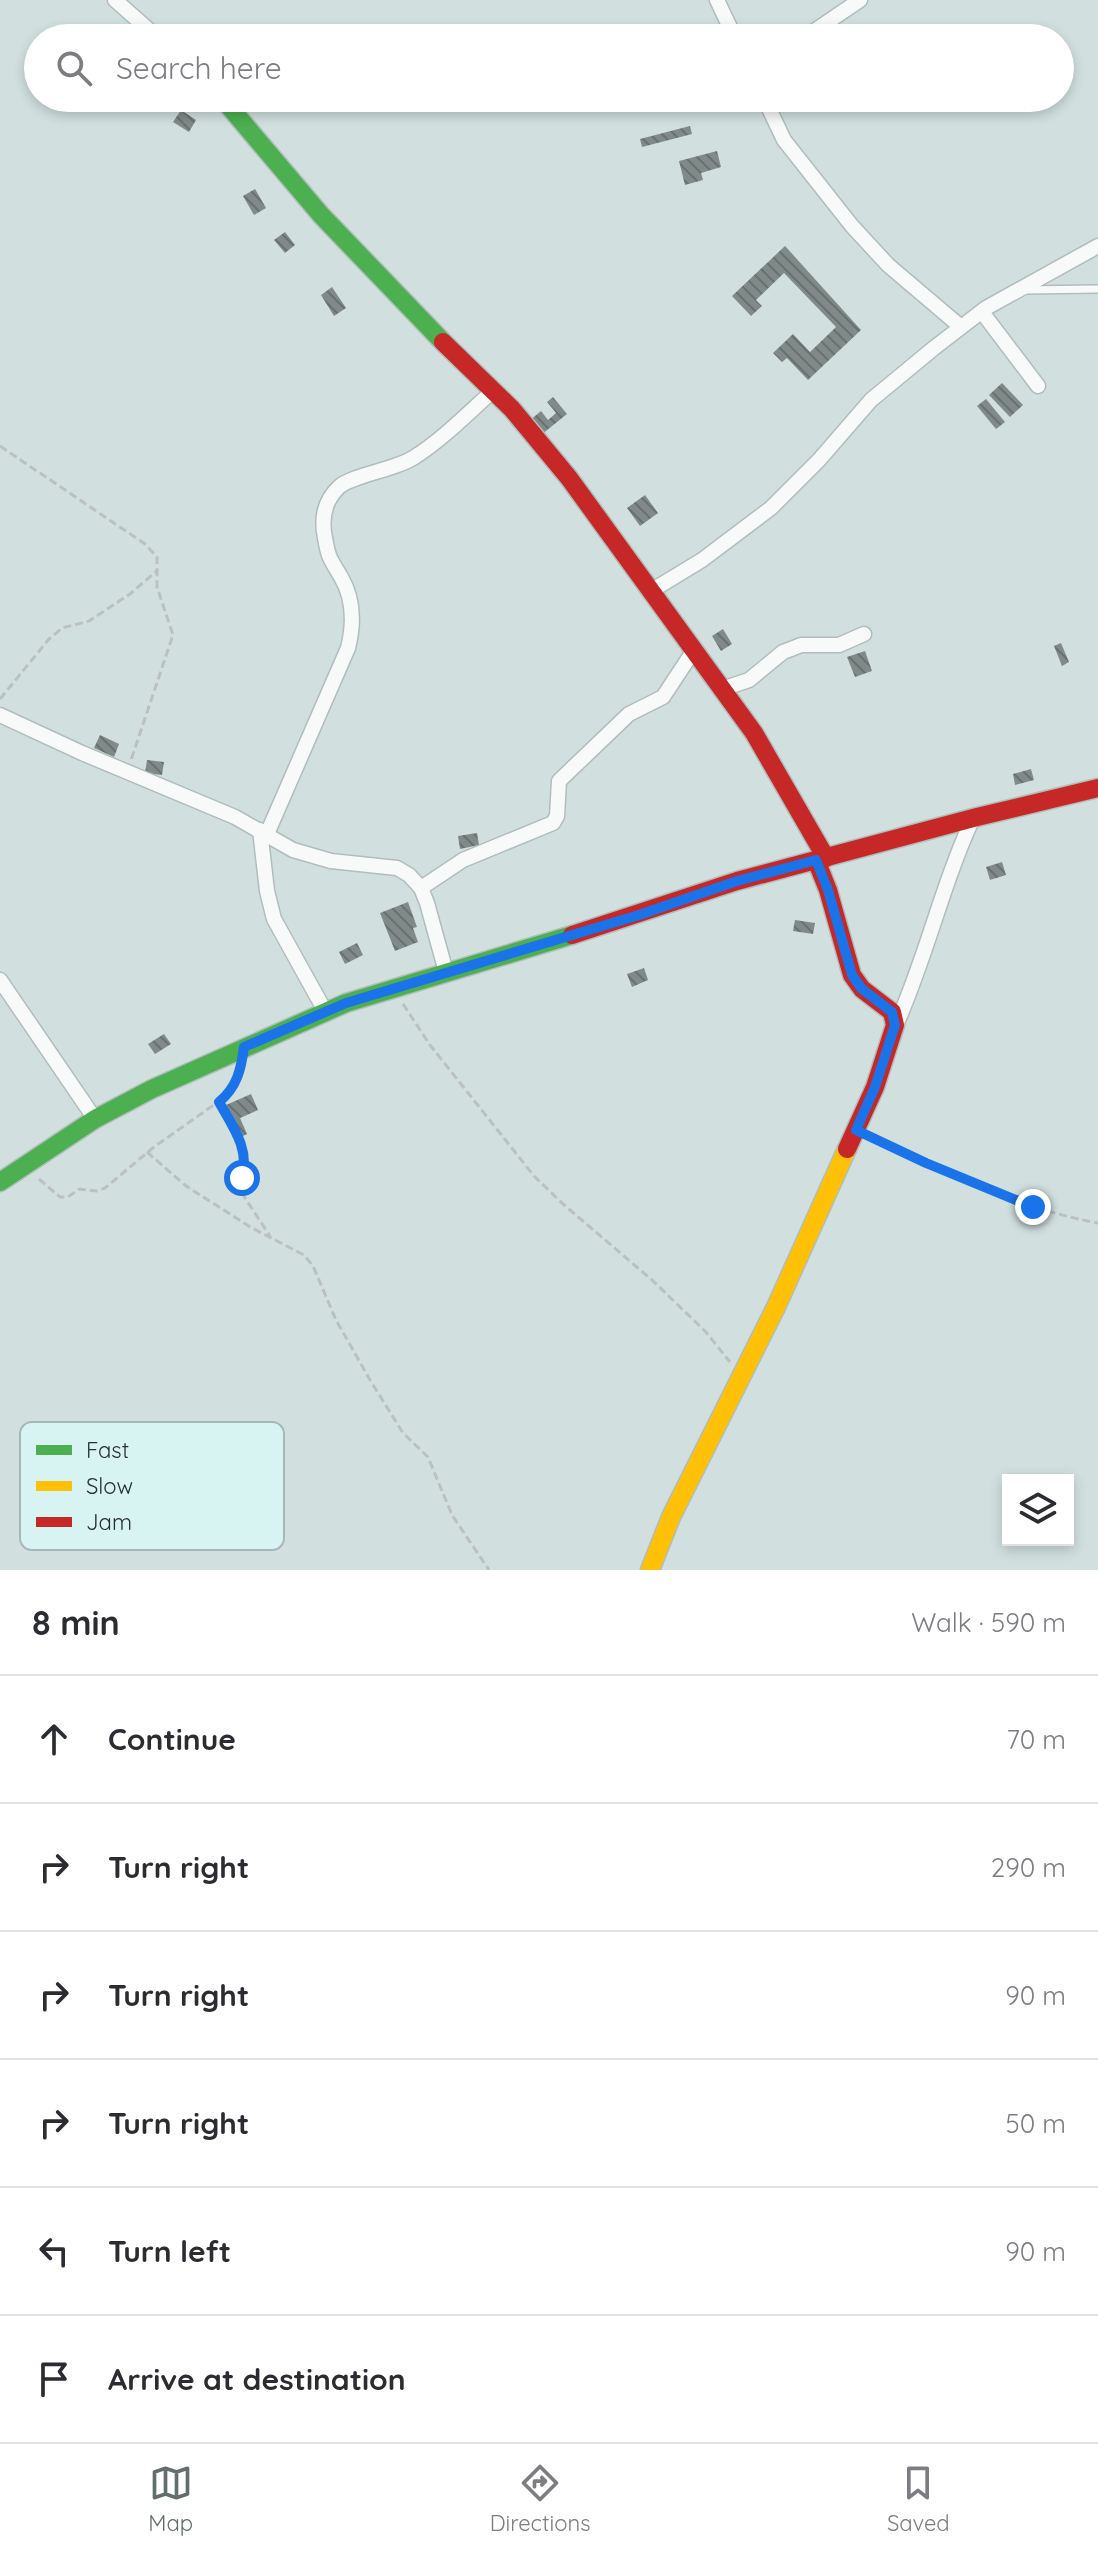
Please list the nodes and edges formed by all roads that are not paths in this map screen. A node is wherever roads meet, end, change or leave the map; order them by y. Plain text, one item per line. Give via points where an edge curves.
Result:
1 (115, 0) edge
2 (717, 0) edge
3 (860, 0) edge
4 (142, 24) edge
5 (728, 24) edge
6 (825, 24) edge
7 (234, 112) edge
8 (771, 112) edge
9 (1098, 246) edge
10 (1018, 289) junction
11 (1098, 289) edge
12 (982, 312) junction
13 (961, 327) junction
14 (1038, 386) dead end
15 (494, 390) junction
16 (651, 591) junction
17 (864, 634) dead end
18 (694, 650) junction
19 (722, 689) junction
20 (0, 715) edge
21 (1098, 788) edge
22 (973, 818) junction
23 (263, 832) junction
24 (821, 859) junction
25 (421, 888) junction
26 (446, 972) junction
27 (0, 980) edge
28 (325, 1011) junction
29 (895, 1025) junction
30 (95, 1119) junction
31 (0, 1182) edge
32 (650, 1570) edge

1 - 4 street
2 - 5 street
3 - 6 street
7 - 15 street via 401,301
8 - 13 street via 784,140 852,226 888,265
9 - 10 street
10 - 11 lane
10 - 12 street
12 - 13 street
12 - 14 street
13 - 16 street via 883,388 771,508
15 - 16 street via 569,478
15 - 23 street via 412,459 346,482 328,504 322,518 328,555 346,590 353,628 343,661
16 - 18 street
17 - 19 street via 839,645 801,645 783,652 749,680
18 - 19 street
18 - 25 street via 663,697 629,714 559,781 557,816 550,826 463,860
19 - 24 street via 754,733
20 - 23 street
21 - 22 street
22 - 24 street
22 - 29 street
23 - 25 street via 280,844 331,861 397,868
23 - 28 street via 274,919
24 - 26 street
24 - 29 street via 852,975 892,1012
25 - 26 street
26 - 28 street
27 - 30 street
28 - 30 street
29 - 32 street via 856,1130
30 - 31 street

